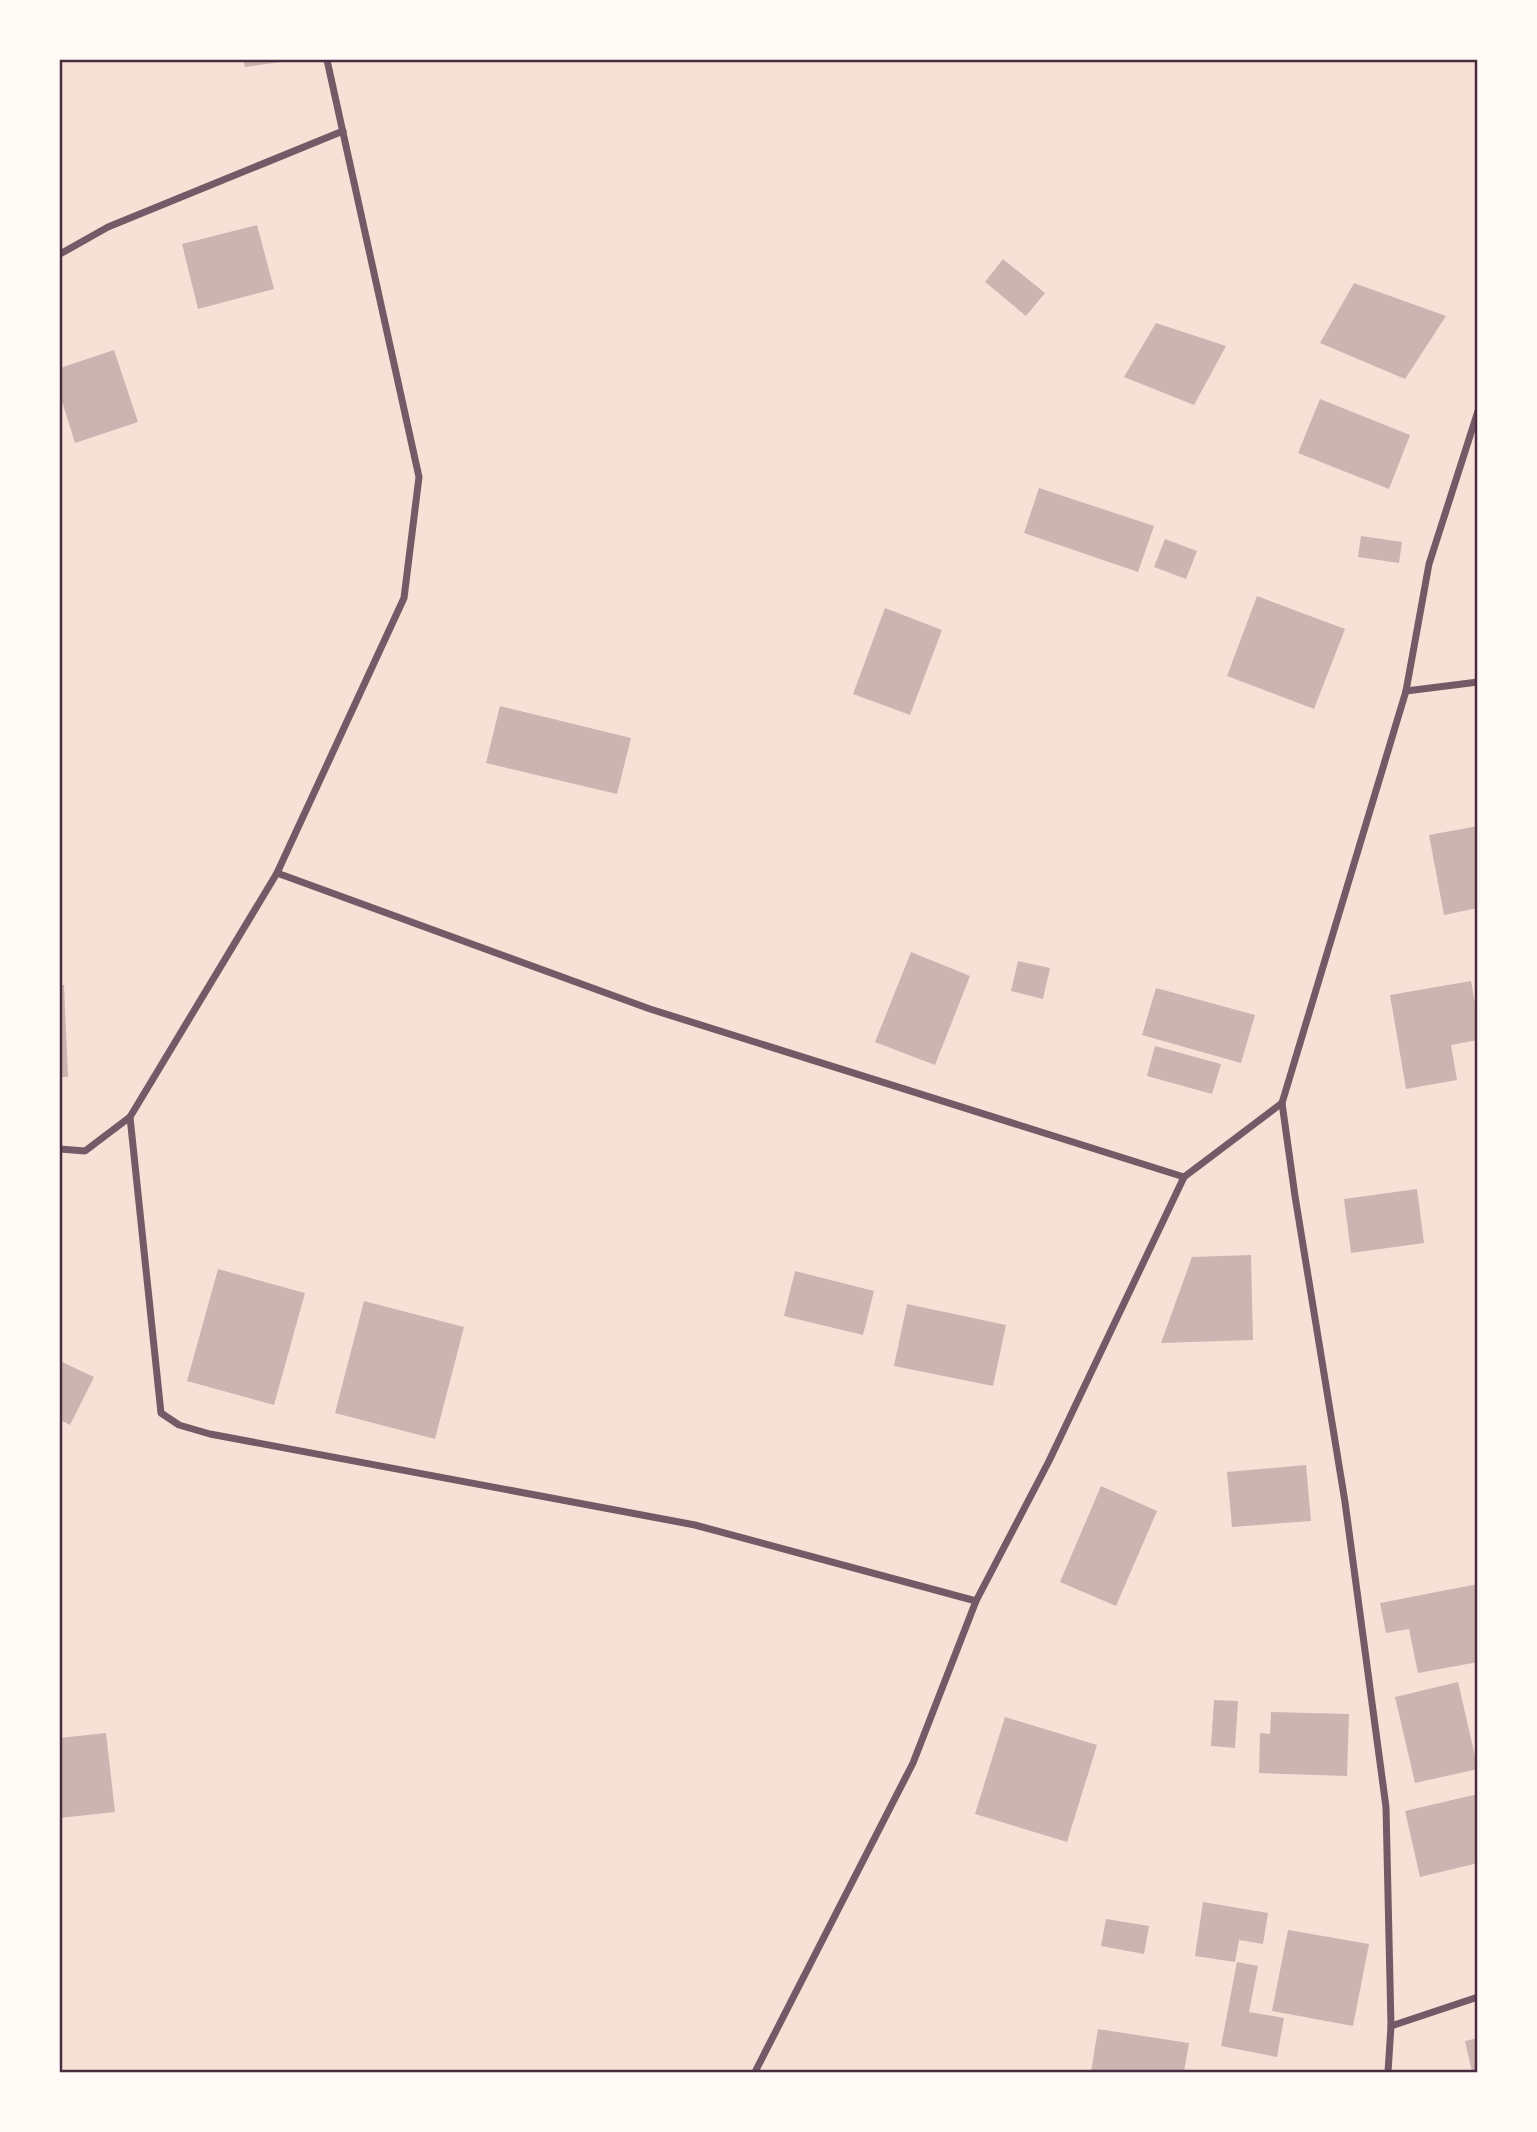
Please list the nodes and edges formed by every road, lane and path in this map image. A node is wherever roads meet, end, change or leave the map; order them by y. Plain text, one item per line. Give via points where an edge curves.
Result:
1 (327, 60) edge
2 (343, 131) junction
3 (60, 254) edge
4 (1478, 411) edge
5 (1478, 682) edge
6 (1406, 691) junction
7 (277, 873) junction
8 (1282, 1103) junction
9 (130, 1117) junction
10 (60, 1149) edge
11 (1184, 1177) junction
12 (976, 1601) junction
13 (1478, 1997) edge
14 (1391, 2026) junction
15 (755, 2073) edge
16 (1388, 2073) edge

1 - 2 street
2 - 3 street via 108,227
2 - 7 street via 419,477 404,598
4 - 6 street via 1429,564
5 - 6 street
6 - 8 street
7 - 9 street
7 - 11 street via 650,1009
8 - 11 street
8 - 14 street via 1345,1502 1385,1807
9 - 10 street via 85,1151
9 - 12 street via 161,1413 179,1425 695,1525
11 - 12 street via 1049,1461
12 - 15 street via 914,1763
13 - 14 street
14 - 16 street

